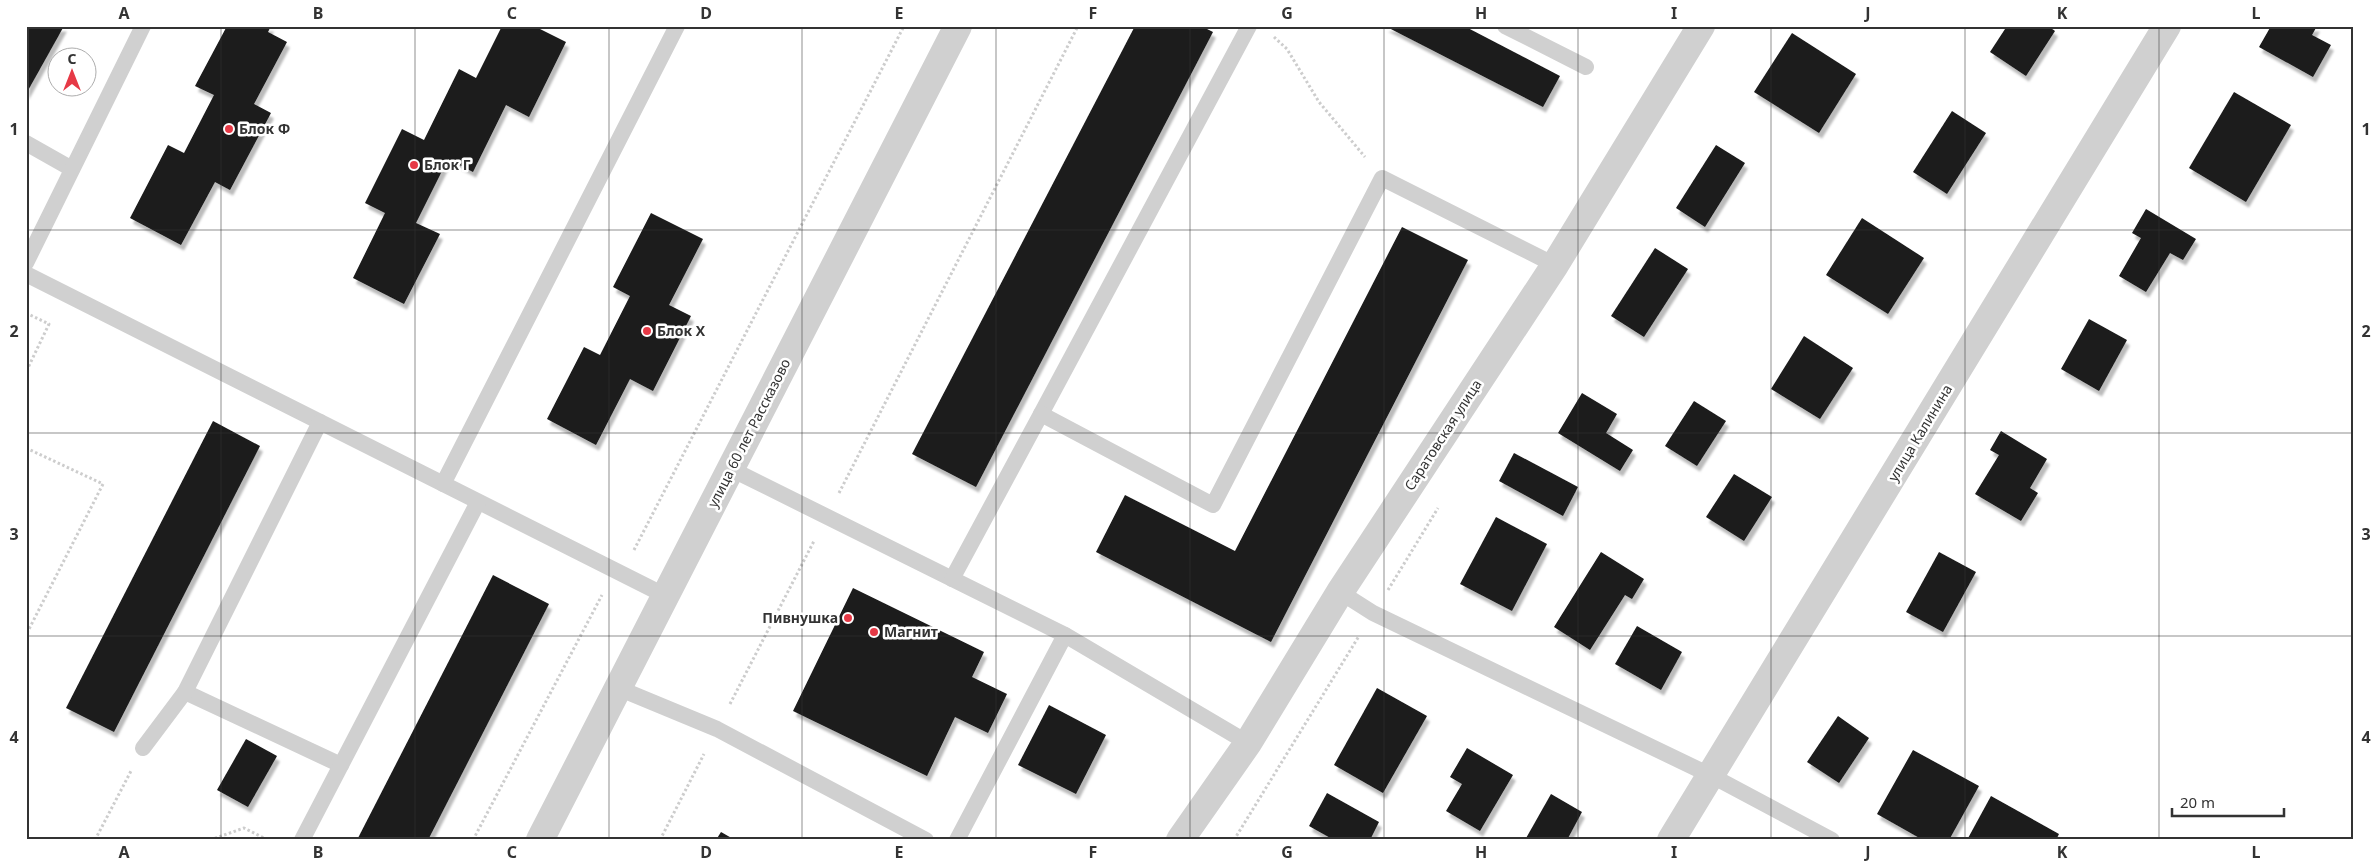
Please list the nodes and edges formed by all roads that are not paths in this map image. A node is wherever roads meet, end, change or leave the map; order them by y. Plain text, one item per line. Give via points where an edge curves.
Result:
1 (143, 26) edge
2 (677, 26) edge
3 (958, 26) edge
4 (1248, 26) edge
5 (1505, 26) edge
6 (1701, 26) edge
7 (2167, 26) edge
8 (1586, 67) dead end
9 (26, 143) edge
10 (72, 169) junction
11 (26, 262) edge
12 (1555, 265) junction
13 (26, 274) edge
14 (1041, 414) junction
15 (320, 422) junction
16 (731, 469) junction
17 (444, 484) junction
18 (478, 502) junction
19 (952, 579) junction
20 (1340, 592) junction
21 (666, 596) junction
22 (1065, 635) junction
23 (618, 688) junction
24 (185, 692) junction
25 (1248, 743) junction
26 (143, 748) road end
27 (341, 765) junction
28 (1712, 776) junction
29 (302, 840) edge
30 (540, 840) edge
31 (926, 840) edge
32 (957, 840) edge
33 (1180, 840) edge
34 (1671, 840) edge
35 (1832, 840) edge

1 - 10 lane
2 - 17 lane
3 - 16 street, улица 60 лет Рассказово
4 - 14 lane
5 - 8 lane
6 - 12 street, Саратовская улица
7 - 28 street, улица Калинина
9 - 10 lane
10 - 11 lane
12 - 14 lane via 1382,178 1213,505
12 - 20 street, Саратовская улица
13 - 15 lane
14 - 19 lane
15 - 17 lane
15 - 24 lane
16 - 19 lane
16 - 21 street, улица 60 лет Рассказово
17 - 18 lane
18 - 21 lane
18 - 27 lane
19 - 22 lane
20 - 25 street, Саратовская улица
20 - 28 lane via 1373,614
21 - 23 street, улица 60 лет Рассказово
22 - 25 lane
22 - 32 lane
23 - 30 street, улица 60 лет Рассказово
23 - 31 lane via 717,729
24 - 26 lane
24 - 27 lane
25 - 33 street, Саратовская улица
27 - 29 lane
28 - 34 street, улица Калинина
28 - 35 lane

